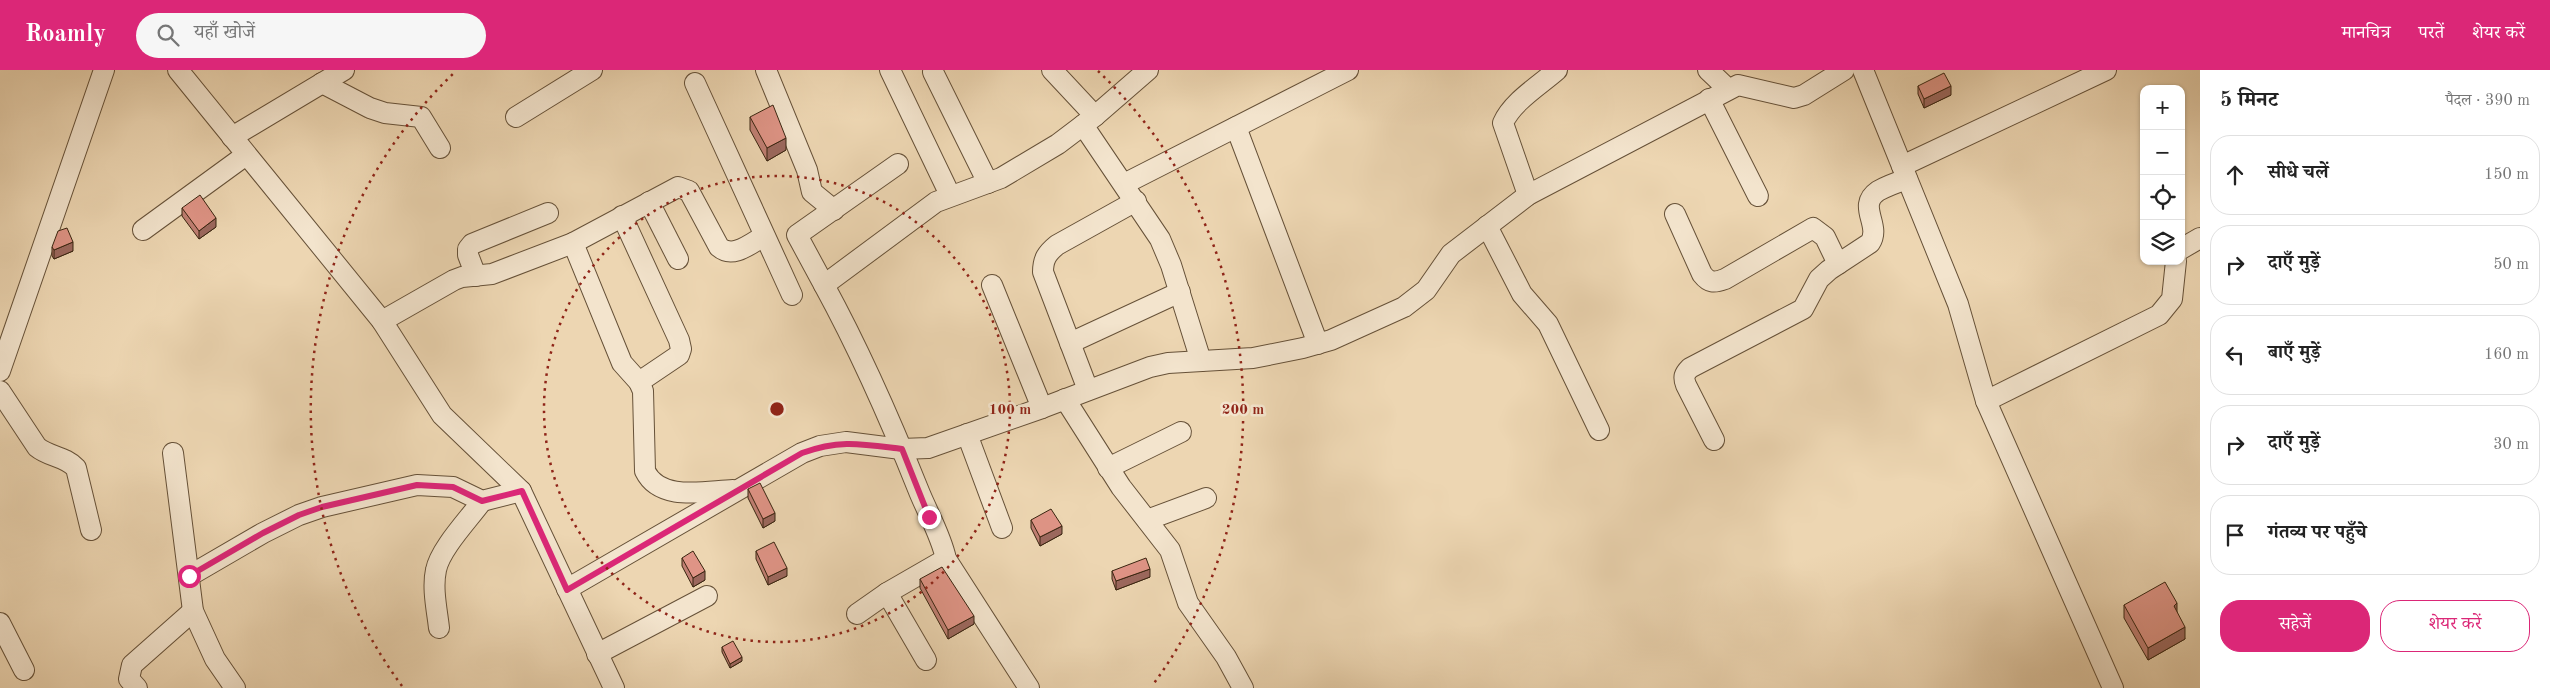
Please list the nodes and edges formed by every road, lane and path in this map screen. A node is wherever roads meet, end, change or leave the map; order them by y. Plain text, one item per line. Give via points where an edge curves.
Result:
1 (104, 70) edge
2 (178, 70) edge
3 (344, 70) edge
4 (592, 70) edge
5 (766, 70) edge
6 (890, 70) edge
7 (1052, 70) edge
8 (1148, 70) edge
9 (1348, 70) edge
10 (1557, 70) edge
11 (1708, 70) edge
12 (1844, 70) edge
13 (1863, 70) edge
14 (2106, 70) edge
15 (933, 72) dead end
16 (2074, 77) edge
17 (322, 83) junction
18 (695, 83) dead end
19 (1728, 89) junction
20 (1709, 98) junction
21 (516, 117) dead end
22 (1089, 121) junction
23 (1236, 127) junction
24 (232, 137) junction
25 (440, 148) dead end
26 (246, 155) junction
27 (898, 164) dead end
28 (1905, 172) junction
29 (988, 183) junction
30 (1124, 184) junction
31 (1528, 195) junction
32 (950, 196) junction
33 (1758, 196) dead end
34 (1136, 201) junction
35 (649, 202) junction
36 (834, 210) junction
37 (548, 213) dead end
38 (1675, 214) dead end
39 (622, 216) junction
40 (1487, 226) junction
41 (143, 230) dead end
42 (797, 235) junction
43 (2200, 238) edge
44 (573, 242) junction
45 (767, 243) junction
46 (2185, 247) edge
47 (678, 259) dead end
48 (1838, 264) junction
49 (2176, 265) edge
50 (476, 276) junction
51 (992, 284) dead end
52 (824, 285) junction
53 (1180, 292) junction
54 (792, 295) dead end
55 (382, 321) junction
56 (1070, 343) junction
57 (1318, 344) junction
58 (1201, 361) junction
59 (0, 371) edge
60 (639, 382) junction
61 (1088, 390) junction
62 (0, 391) edge
63 (1065, 399) junction
64 (1986, 401) junction
65 (1042, 408) junction
66 (1599, 430) dead end
67 (1181, 432) dead end
68 (967, 434) junction
69 (1714, 440) dead end
70 (902, 449) junction
71 (173, 453) dead end
72 (1108, 468) junction
73 (735, 490) junction
74 (522, 491) junction
75 (1206, 498) dead end
76 (482, 501) junction
77 (1147, 520) junction
78 (1002, 528) dead end
79 (91, 530) dead end
80 (946, 559) junction
81 (189, 576) junction
82 (567, 590) junction
83 (887, 593) junction
84 (707, 596) dead end
85 (193, 611) junction
86 (857, 614) dead end
87 (0, 623) edge
88 (439, 628) dead end
89 (596, 654) junction
90 (926, 660) dead end
91 (24, 670) dead end
92 (137, 688) edge
93 (235, 688) edge
94 (614, 688) edge
95 (1029, 688) edge
96 (1243, 688) edge
97 (2113, 688) edge

1 - 59 street
2 - 24 street
3 - 17 street
4 - 21 street
5 - 36 street via 808,170 812,192
6 - 32 street
7 - 22 street
8 - 22 street
9 - 23 street
10 - 31 street via 1514,107 1503,123
11 - 19 street
12 - 19 street via 1794,98 1748,86
13 - 28 street
14 - 16 street
15 - 29 street
16 - 28 street
17 - 24 street
17 - 25 street via 370,108 421,117
18 - 45 street
19 - 20 street
20 - 31 street
20 - 33 street
22 - 29 street via 1058,144
22 - 30 street
23 - 30 street
23 - 57 street
24 - 26 street
26 - 41 street
26 - 55 street
27 - 36 street
28 - 48 street via 1871,197 1868,204 1875,232 1870,243
28 - 64 street via 1958,304
29 - 32 street
30 - 34 street
31 - 40 street
32 - 52 street
34 - 53 street via 1160,239
34 - 56 street via 1057,245 1043,260 1043,272
35 - 39 street
35 - 45 street via 684,187 725,252
35 - 47 street
36 - 42 street
37 - 50 street via 472,244 468,254
38 - 48 street via 1702,274 1715,283 1813,228 1826,237
39 - 44 street
39 - 60 street via 681,349 679,354
40 - 57 street via 1451,254 1417,299 1360,328
40 - 66 street via 1522,294 1548,324
42 - 45 street
42 - 52 street
43 - 46 street
44 - 50 street via 492,274
44 - 60 street via 622,363
45 - 54 street
48 - 69 street via 1819,279 1803,309 1686,373 1686,385
49 - 64 street via 2172,299 2159,315
50 - 55 street via 454,280
51 - 65 street
52 - 70 street via 852,336
53 - 56 street
53 - 58 street
55 - 74 street via 442,415
56 - 61 street
57 - 58 street via 1253,358
58 - 61 street via 1150,367
60 - 73 street via 643,391 645,471 649,480 672,492
61 - 63 street
62 - 79 street via 37,447 70,461 76,468
63 - 65 street
63 - 72 street
64 - 97 street
65 - 68 street
67 - 72 street
68 - 70 street via 928,448
68 - 78 street
70 - 73 street via 846,442 820,446
70 - 80 street via 943,544
71 - 81 street
72 - 77 street
73 - 82 street
74 - 76 street
74 - 82 street
75 - 77 street
76 - 81 street via 453,487 417,485 322,507 263,533
76 - 88 street via 436,568 434,583
77 - 96 street via 1170,550 1188,604 1226,657
80 - 83 street
80 - 95 street
81 - 85 street
82 - 89 street
83 - 86 street
83 - 90 street
84 - 89 street
85 - 92 street via 132,665 129,679
85 - 93 street via 215,659
87 - 91 street
89 - 94 street

